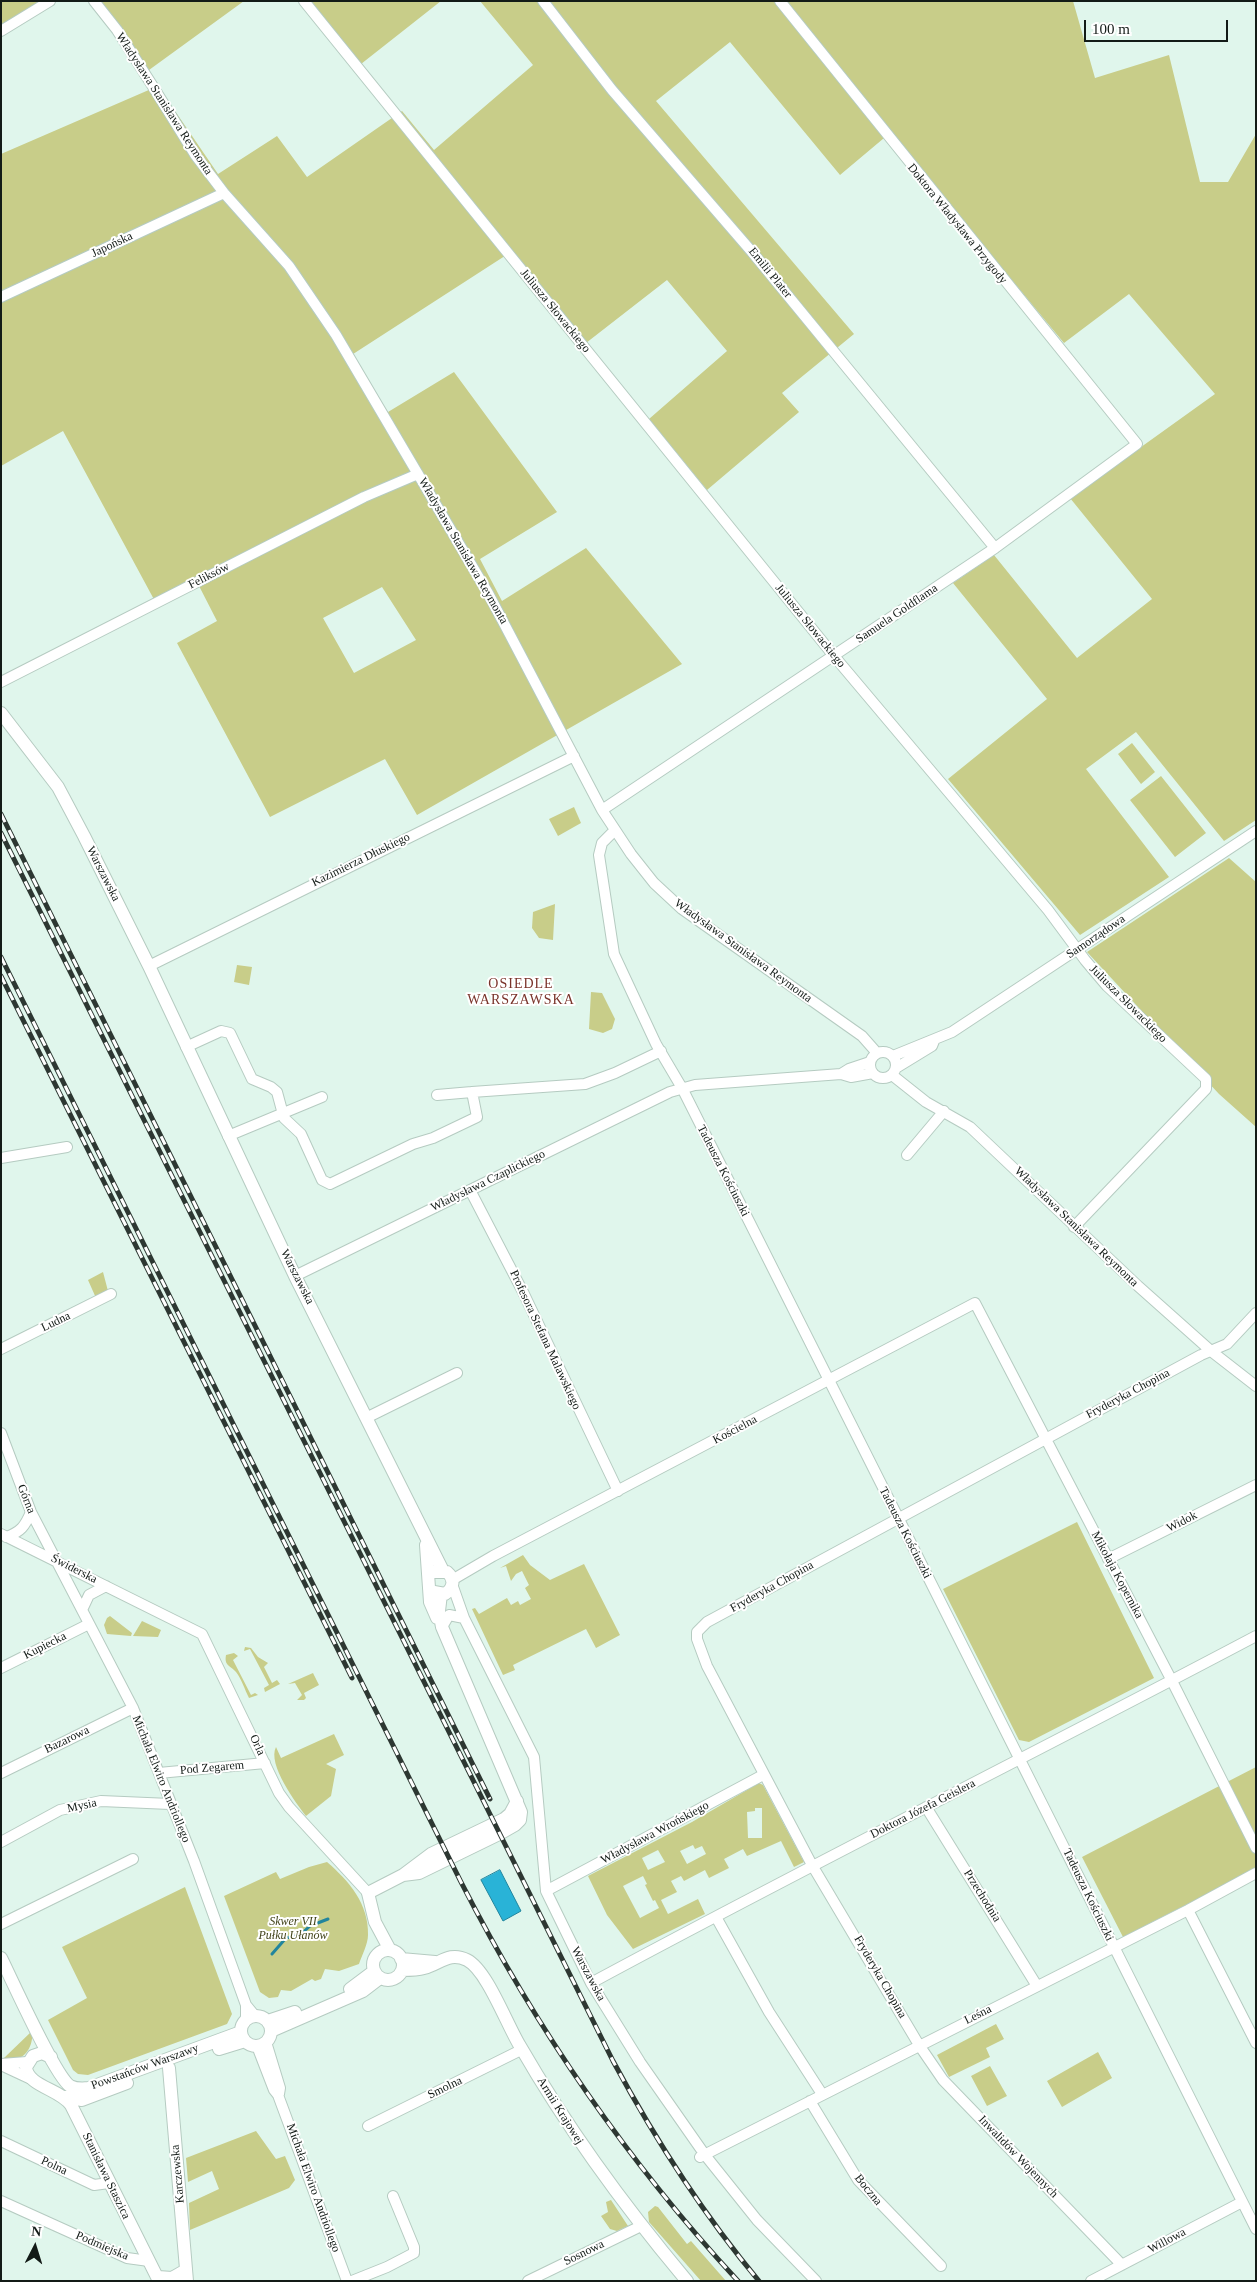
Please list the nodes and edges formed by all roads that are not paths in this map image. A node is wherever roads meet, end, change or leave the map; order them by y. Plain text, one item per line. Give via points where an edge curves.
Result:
1 (50, 1) edge
2 (94, 1) edge
3 (304, 1) edge
4 (543, 1) edge
5 (780, 1) edge
6 (1, 31) edge
7 (224, 193) junction
8 (1, 297) edge
9 (1137, 444) joint
10 (418, 474) junction
11 (994, 548) junction
12 (834, 656) junction
13 (1, 682) edge
14 (1, 713) edge
15 (574, 756) junction
16 (602, 810) junction
17 (614, 831) junction
18 (1256, 831) edge
19 (1077, 950) junction
20 (149, 966) junction
21 (934, 1041) junction
22 (186, 1047) junction
23 (661, 1050) junction
24 (877, 1053) junction
25 (893, 1056) junction
26 (870, 1062) junction
27 (894, 1071) junction
28 (873, 1073) junction
29 (842, 1074) junction
30 (682, 1088) junction
31 (472, 1092) junction
32 (438, 1095) dead end
33 (322, 1097) dead end
34 (944, 1111) junction
35 (283, 1113) junction
36 (228, 1136) junction
37 (67, 1146) dead end
38 (907, 1155) dead end
39 (1, 1158) edge
40 (470, 1190) junction
41 (1074, 1227) junction
42 (296, 1276) junction
43 (112, 1294) dead end
44 (976, 1303) joint
45 (1256, 1313) edge
46 (1, 1349) edge
47 (1211, 1351) junction
48 (458, 1373) dead end
49 (829, 1381) junction
50 (1256, 1386) edge
51 (366, 1418) junction
52 (1, 1433) edge
53 (1046, 1438) junction
54 (5, 1455) edge
55 (1256, 1485) edge
56 (618, 1491) junction
57 (31, 1512) junction
58 (898, 1518) junction
59 (4, 1536) edge
60 (1108, 1559) junction
61 (58, 1561) junction
62 (442, 1583) junction
63 (106, 1586) junction
64 (147, 1606) joint
65 (82, 1610) junction
66 (464, 1618) junction
67 (89, 1624) junction
68 (442, 1627) junction
69 (1256, 1636) edge
70 (1, 1668) edge
71 (1172, 1681) junction
72 (133, 1708) junction
73 (1021, 1760) junction
74 (266, 1763) junction
75 (1, 1773) edge
76 (159, 1773) junction
77 (763, 1775) junction
78 (170, 1804) junction
79 (926, 1807) junction
80 (1, 1842) edge
81 (1256, 1848) edge
82 (133, 1859) dead end
83 (812, 1865) junction
84 (1256, 1873) edge
85 (546, 1891) junction
86 (368, 1893) junction
87 (1188, 1910) junction
88 (716, 1917) junction
89 (1, 1924) edge
90 (1114, 1947) junction
91 (384, 1952) junction
92 (1, 1958) edge
93 (402, 1965) junction
94 (377, 1974) junction
95 (591, 1983) junction
96 (1037, 1986) junction
97 (36, 2028) junction
98 (256, 2031) junction
99 (1256, 2043) edge
100 (919, 2045) junction
101 (522, 2050) junction
102 (30, 2059) junction
103 (54, 2062) junction
104 (1, 2065) edge
105 (169, 2068) junction
106 (35, 2081) junction
107 (822, 2094) junction
108 (66, 2097) junction
109 (810, 2101) junction
110 (368, 2126) dead end
111 (1, 2141) edge
112 (702, 2156) junction
113 (109, 2183) junction
114 (393, 2196) dead end
115 (1, 2201) edge
116 (1242, 2202) junction
117 (641, 2226) junction
118 (1256, 2229) edge
119 (149, 2261) junction
120 (1122, 2265) junction
121 (941, 2266) dead end
122 (186, 2276) edge
123 (158, 2279) edge
124 (347, 2281) edge
125 (352, 2281) edge
126 (528, 2281) edge
127 (687, 2281) edge
128 (816, 2281) edge
129 (1091, 2281) edge

1 - 6 street
2 - 7 street, Władysława Stanisława Reymonta
3 - 12 street, Juliusza Słowackiego
4 - 11 street, Emilii Plater via 612,90 752,252
5 - 9 street, Doktora Władysława Przygody
7 - 8 street, Japońska
7 - 10 street, Władysława Stanisława Reymonta via 289,266 336,335
9 - 11 street, Samuela Goldflama
10 - 13 street, Feliksów via 364,497
10 - 15 street, Władysława Stanisława Reymonta via 497,608
11 - 12 street, Samuela Goldflama
12 - 16 street, Samuela Goldflama
12 - 19 street, Juliusza Słowackiego via 1048,910
14 - 20 main road, Warszawska via 58,787
15 - 16 street, Władysława Stanisława Reymonta
15 - 20 street, Kazimierza Dłuskiego
16 - 17 street, Władysława Stanisława Reymonta
17 - 23 street, Tadeusza Kościuszki via 602,843 599,855 612,949
17 - 24 street, Władysława Stanisława Reymonta via 654,883 682,909 862,1036
18 - 19 street, Samorządowa
19 - 21 street, Samorządowa
19 - 41 street, Juliusza Słowackiego via 1107,986 1206,1079 1206,1089
20 - 22 main road, Warszawska
21 - 25 street, Samorządowa
21 - 27 street, Samorządowa via 932,1046
22 - 35 street via 221,1031 230,1033 252,1079 274,1089
22 - 36 main road, Warszawska
23 - 30 street, Tadeusza Kościuszki
23 - 31 street via 585,1084
24 - 25 street via 886,1052
24 - 26 street
25 - 27 street
26 - 28 street
26 - 29 street
27 - 28 street via 884,1078
27 - 34 street, Władysława Stanisława Reymonta via 926,1102
28 - 29 street via 850,1077
29 - 30 street
30 - 40 street, Władysława Czaplickiego
30 - 49 street, Tadeusza Kościuszki
31 - 32 street
31 - 35 street via 477,1117 330,1184 322,1180 301,1134
33 - 35 street
34 - 38 street
34 - 41 street, Władysława Stanisława Reymonta via 970,1127
35 - 36 street
36 - 42 main road, Warszawska
37 - 39 street
40 - 42 street, Władysława Czaplickiego
40 - 56 street, Profesora Stefana Malawskiego via 523,1292
41 - 47 street, Władysława Stanisława Reymonta
42 - 51 main road, Warszawska
43 - 46 street, Ludna
44 - 49 street, Kościelna
44 - 53 street, Mikołaja Kopernika
45 - 47 street, Fryderyka Chopina via 1227,1344
47 - 50 street, Władysława Stanisława Reymonta
47 - 53 street, Fryderyka Chopina
48 - 51 street
49 - 56 street, Kościelna
49 - 58 street, Tadeusza Kościuszki
51 - 62 main road, Warszawska via 424,1535
52 - 54 street, Górna
53 - 58 street, Fryderyka Chopina
53 - 60 street, Mikołaja Kopernika
54 - 57 street, Górna
55 - 60 street, Widok
56 - 62 street, Kościelna
57 - 59 street via 19,1532
57 - 61 street, Górna
58 - 73 street, Tadeusza Kościuszki
58 - 77 street, Fryderyka Chopina via 707,1622 697,1632 714,1678
59 - 61 street, Świderska
60 - 71 street, Mikołaja Kopernika
61 - 63 street, Świderska
61 - 65 street, Michała Elwiro Andriollego
62 - 66 street, Warszawska
62 - 68 main road, Warszawska via 431,1609
63 - 64 street, Świderska
63 - 65 street via 89,1595
64 - 74 street, Orla via 202,1634
65 - 67 street, Michała Elwiro Andriollego
66 - 68 street via 449,1615
66 - 85 street, Warszawska via 534,1757
67 - 70 street, Kupiecka
67 - 72 street, Michała Elwiro Andriollego
68 - 86 main road, Warszawska via 517,1801 504,1819 431,1854 403,1875
69 - 71 street, Doktora Józefa Geislera
71 - 73 street, Doktora Józefa Geislera
71 - 81 street, Mikołaja Kopernika
72 - 75 street, Bazarowa
72 - 76 street, Michała Elwiro Andriollego
73 - 79 street, Doktora Józefa Geislera
73 - 90 street, Tadeusza Kościuszki
74 - 76 street, Pod Zegarem
74 - 86 street, Orla via 289,1808
76 - 78 street, Michała Elwiro Andriollego
77 - 83 street, Fryderyka Chopina
77 - 85 street, Władysława Wrońskiego
78 - 80 street, Mysia via 101,1801 60,1810
78 - 98 street, Michała Elwiro Andriollego
79 - 83 street, Doktora Józefa Geislera
79 - 96 street, Przechodnia
82 - 89 street
83 - 88 street, Doktora Józefa Geislera
83 - 100 street, Fryderyka Chopina
84 - 87 street, Leśna
85 - 95 street, Warszawska
86 - 91 main road, Orla via 375,1922 373,1930
87 - 90 street, Leśna
87 - 99 street
88 - 95 street, Doktora Józefa Geislera
88 - 107 street via 769,2012
90 - 96 street, Leśna
90 - 116 street, Tadeusza Kościuszki
91 - 93 main road via 396,1953
91 - 94 main road via 373,1963
92 - 97 main road
93 - 94 main road via 394,1978
93 - 101 main road, Armii Krajowej via 456,1957 475,1965
94 - 98 main road, Powstańców Warszawy
95 - 112 street, Warszawska
96 - 100 street, Leśna
97 - 102 main road
97 - 103 main road
98 - 103 main road, Powstańców Warszawy via 86,2089 69,2085
98 - 105 main road, Powstańców Warszawy
98 - 124 street, Michała Elwiro Andriollego via 274,2090
100 - 107 street, Leśna
100 - 120 street, Inwalidów Wojennych via 943,2080
101 - 110 street, Smolna
101 - 117 main road, Armii Krajowej via 595,2166
102 - 103 main road via 42,2053
102 - 104 street
102 - 106 main road via 26,2072
103 - 106 main road via 52,2079
104 - 106 street
105 - 108 main road, Powstańców Warszawy via 82,2100
105 - 122 main road, Karczewska
106 - 108 main road
107 - 109 street, Leśna
108 - 113 main road, Stanisława Staszica
109 - 112 street, Leśna
109 - 121 street, Boczna via 872,2198
111 - 113 street, Polna via 94,2185
112 - 128 street, Warszawska
113 - 119 main road, Stanisława Staszica
114 - 125 street via 414,2253 387,2268
115 - 119 street, Podmiejska via 127,2258
116 - 118 street, Tadeusza Kościuszki
116 - 120 street, Willowa
117 - 126 street, Sosnowa
117 - 127 main road, Armii Krajowej
119 - 123 main road, Stanisława Staszica
120 - 129 street, Willowa
122 - 123 main road

